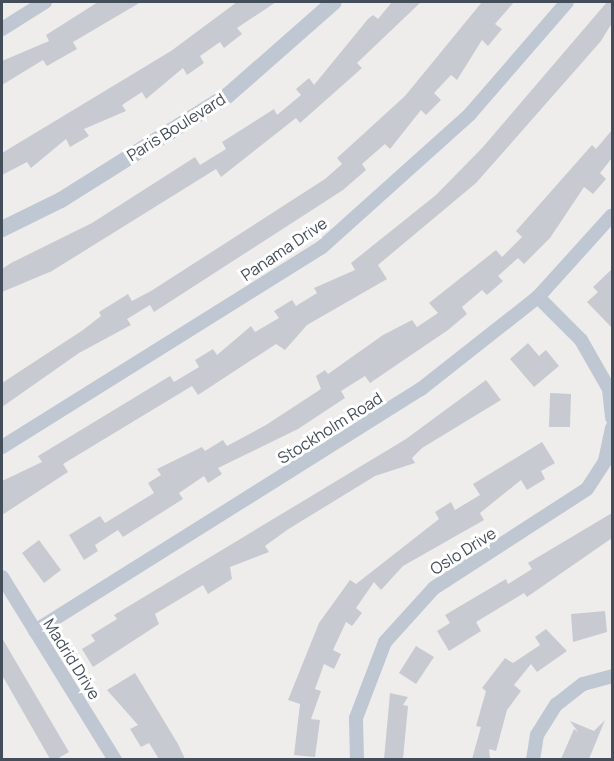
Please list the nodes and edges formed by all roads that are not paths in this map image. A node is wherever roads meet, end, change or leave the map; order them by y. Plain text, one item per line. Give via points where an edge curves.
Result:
1 (45, 2) edge
2 (334, 2) edge
3 (567, 2) edge
4 (2, 28) edge
5 (612, 215) edge
6 (2, 229) edge
7 (538, 297) junction
8 (612, 418) edge
9 (612, 428) edge
10 (2, 447) edge
11 (2, 577) edge
12 (35, 630) junction
13 (612, 676) edge
14 (115, 759) edge
15 (357, 759) edge
16 (533, 759) edge

1 - 4 street
2 - 6 street, Paris Boulevard via 227,96 61,200
3 - 10 street, Panama Drive via 470,114 322,247
5 - 7 street, Stockholm Road
7 - 8 street via 581,340 609,389
7 - 12 street, Stockholm Road via 422,389
9 - 15 street, Oslo Drive via 605,461 587,489 434,588 385,642 356,718
11 - 12 street, Madrid Drive
12 - 14 street, Madrid Drive
13 - 16 street via 584,684 556,705 537,735

